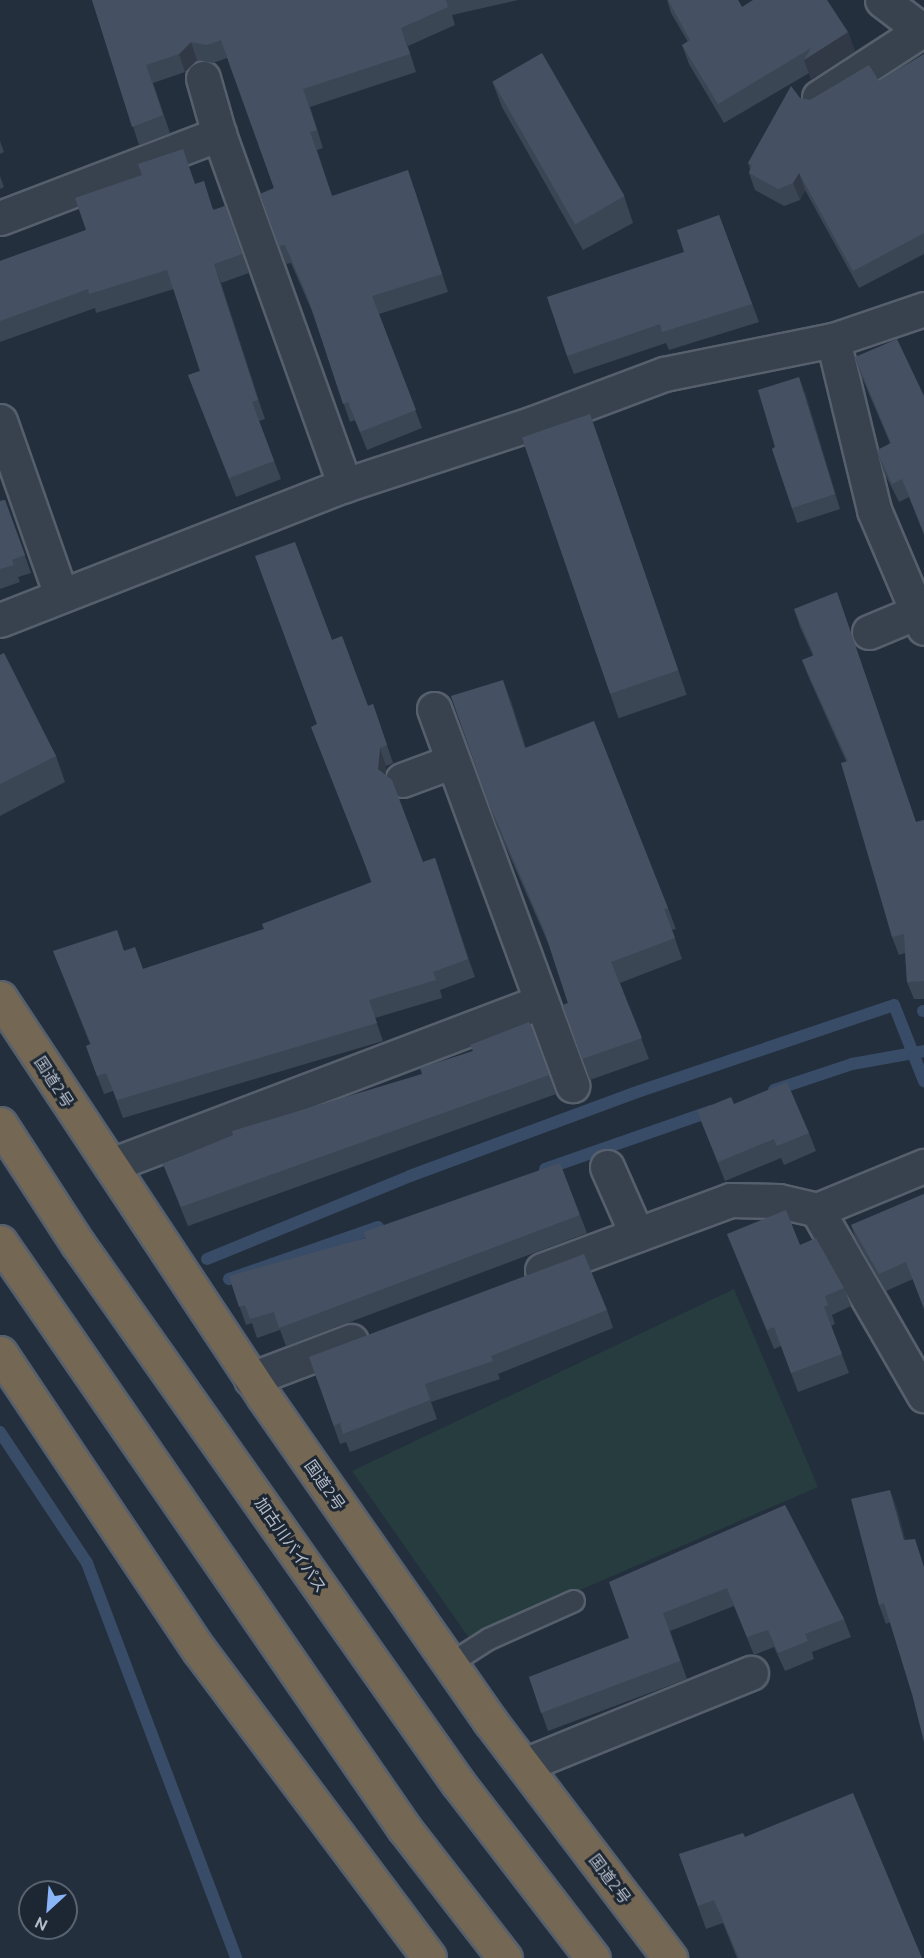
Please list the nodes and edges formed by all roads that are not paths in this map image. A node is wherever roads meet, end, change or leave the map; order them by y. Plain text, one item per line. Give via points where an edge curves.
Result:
1 (882, 0) edge
2 (923, 31) edge
3 (203, 78) dead end
4 (815, 99) edge
5 (219, 134) junction
6 (0, 219) edge
7 (924, 309) edge
8 (833, 340) junction
9 (0, 422) edge
10 (345, 485) junction
11 (61, 595) junction
12 (0, 620) edge
13 (920, 620) edge
14 (869, 633) dead end
15 (434, 709) dead end
16 (453, 760) junction
17 (402, 780) dead end
18 (0, 998) edge
19 (541, 1002) junction
20 (572, 1085) dead end
21 (0, 1124) edge
22 (111, 1165) junction
23 (924, 1166) edge
24 (607, 1167) dead end
25 (817, 1210) junction
26 (638, 1234) junction
27 (0, 1242) edge
28 (514, 1281) edge
29 (379, 1330) edge
30 (0, 1353) edge
31 (251, 1379) junction
32 (924, 1395) edge
33 (574, 1601) dead end
34 (450, 1664) junction
35 (751, 1673) dead end
36 (524, 1765) junction
37 (429, 1958) edge
38 (505, 1958) edge
39 (593, 1958) edge
40 (670, 1958) edge

1 - 2 street
2 - 4 street
3 - 5 street
5 - 6 street
5 - 10 street
7 - 8 street
8 - 10 street via 664,374
8 - 13 street via 874,510
9 - 11 street
10 - 11 street
11 - 12 street
13 - 14 street
15 - 16 street
16 - 17 street
16 - 19 street
18 - 22 highway, 国道2号
19 - 20 street
19 - 22 street
21 - 39 highway, 加古川バイパス via 78,1244 458,1782
22 - 31 highway, 国道2号
23 - 25 street
24 - 26 street
25 - 26 street via 779,1201 730,1200
25 - 32 street
26 - 28 street
27 - 38 highway via 404,1828
29 - 31 street
30 - 37 highway via 199,1650
31 - 34 highway, 国道2号
33 - 34 lane via 489,1639
34 - 36 highway, 国道2号
35 - 36 street
36 - 40 highway, 国道2号

